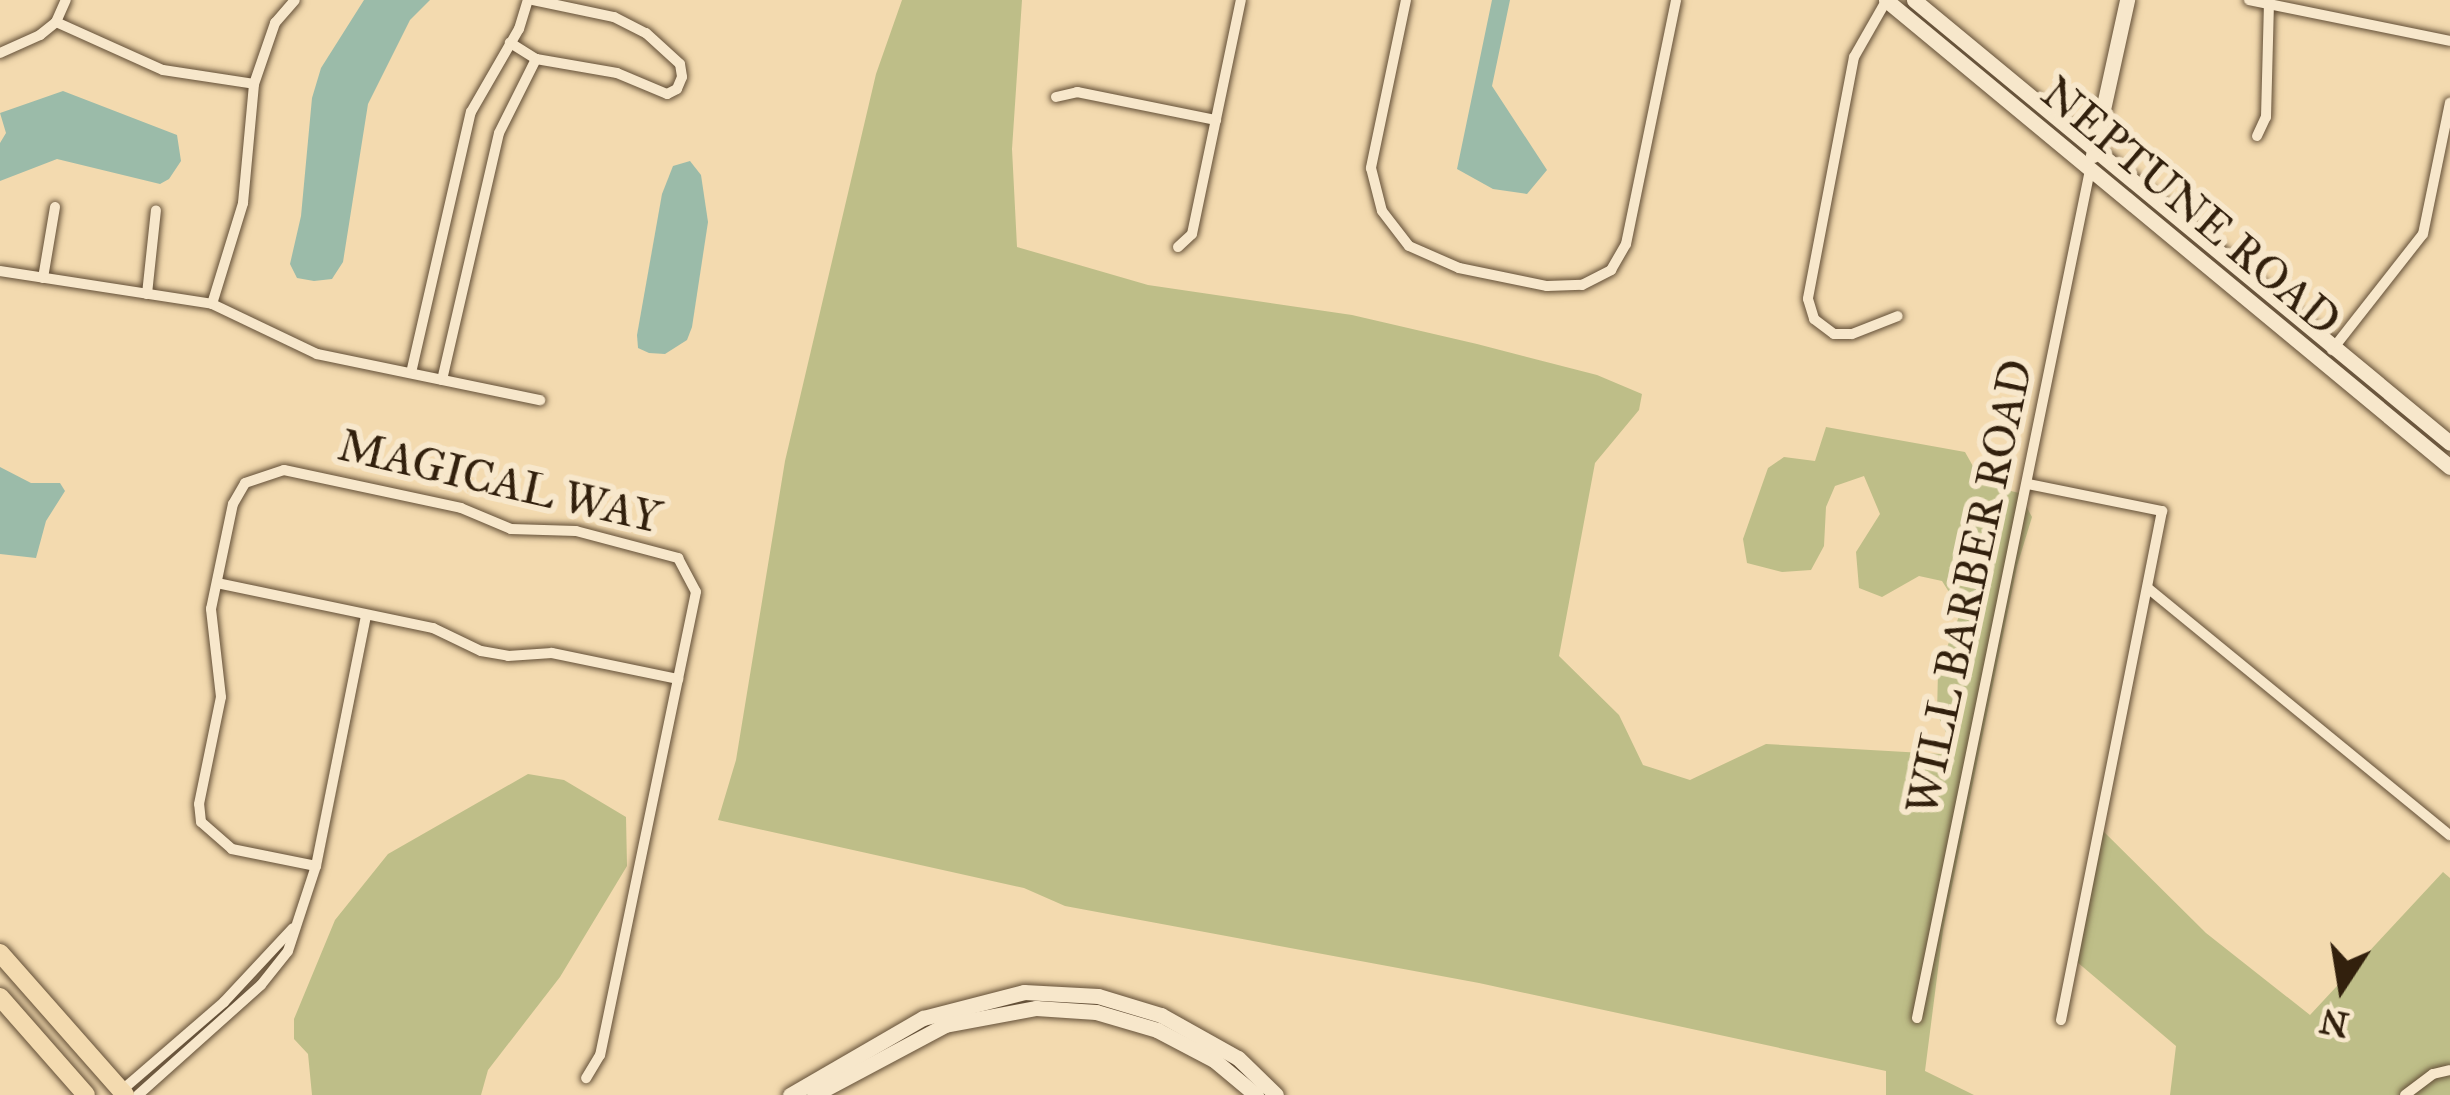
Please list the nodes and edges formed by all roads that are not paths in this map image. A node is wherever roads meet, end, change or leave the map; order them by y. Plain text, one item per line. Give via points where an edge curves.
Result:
1 (66, 0) edge
2 (295, 0) edge
3 (530, 0) edge
4 (1241, 0) edge
5 (1406, 0) edge
6 (1676, 0) edge
7 (1886, 0) edge
8 (1914, 0) edge
9 (2127, 0) edge
10 (2249, 0) edge
11 (2270, 5) junction
12 (56, 22) junction
13 (2450, 40) edge
14 (510, 43) junction
15 (0, 53) edge
16 (536, 59) junction
17 (254, 84) junction
18 (1056, 97) dead end
19 (2450, 104) edge
20 (1216, 120) junction
21 (2257, 136) dead end
22 (2094, 148) junction
23 (2090, 170) junction
24 (55, 207) dead end
25 (156, 210) dead end
26 (1178, 247) dead end
27 (0, 271) edge
28 (44, 278) junction
29 (147, 294) junction
30 (212, 304) junction
31 (1898, 316) dead end
32 (2334, 347) junction
33 (2322, 362) junction
34 (411, 373) junction
35 (442, 380) junction
36 (540, 400) dead end
37 (2450, 443) edge
38 (2450, 467) edge
39 (2028, 484) junction
40 (217, 583) junction
41 (2149, 589) junction
42 (366, 615) junction
43 (678, 680) junction
44 (2450, 835) edge
45 (316, 866) junction
46 (1, 954) edge
47 (0, 998) edge
48 (1917, 1018) dead end
49 (2061, 1020) dead end
50 (1209, 1048) junction
51 (2450, 1070) edge
52 (586, 1078) dead end
53 (128, 1094) edge
54 (86, 1095) edge
55 (790, 1095) edge
56 (814, 1095) edge
57 (1256, 1095) edge
58 (1276, 1095) edge
59 (2405, 1095) edge

1 - 12 street
2 - 17 street via 275,23
3 - 14 street
3 - 16 street via 614,17 646,33 680,64 682,76 667,94 616,73
4 - 20 street
5 - 6 street via 1371,168 1382,211 1409,246 1459,268 1547,286 1582,285 1611,270 1626,244
7 - 23 main road, NEPTUNE ROAD
7 - 31 street via 1854,57 1808,299 1814,319 1834,334
8 - 22 main road, NEPTUNE ROAD
9 - 22 main road
10 - 11 street
11 - 13 street
11 - 21 street via 2266,117
12 - 15 street
12 - 17 street via 164,70
14 - 16 street
14 - 34 street via 471,112
16 - 35 street via 499,133
17 - 30 street via 243,203
18 - 20 street via 1078,92
19 - 32 street via 2423,234
20 - 26 street via 1192,234
22 - 23 main road
22 - 32 main road, NEPTUNE ROAD
23 - 33 main road, NEPTUNE ROAD
23 - 39 street, WILL BARBER ROAD
24 - 28 street
25 - 29 street
27 - 28 street
28 - 29 street
29 - 30 street
30 - 34 street via 317,354
32 - 33 street
32 - 37 main road, NEPTUNE ROAD
33 - 38 main road, NEPTUNE ROAD
34 - 35 street
35 - 36 street
39 - 41 street via 2162,512
39 - 48 street, WILL BARBER ROAD
40 - 42 street
40 - 43 street, MAGICAL WAY via 245,483 284,470 460,508 512,529 576,532 677,558 696,592
40 - 45 street, MAGICAL WAY via 211,609 221,697 202,822 232,849
41 - 44 street
41 - 49 street
42 - 43 street via 433,628 481,651 552,653
42 - 45 street
43 - 52 street, MAGICAL WAY via 600,1055
45 - 53 street via 293,928
46 - 53 highway
47 - 54 highway
50 - 55 main road via 1130,1004 1024,992 923,1018
50 - 56 main road via 1096,1012 987,1013 912,1039
50 - 57 main road
50 - 58 main road
51 - 59 street

